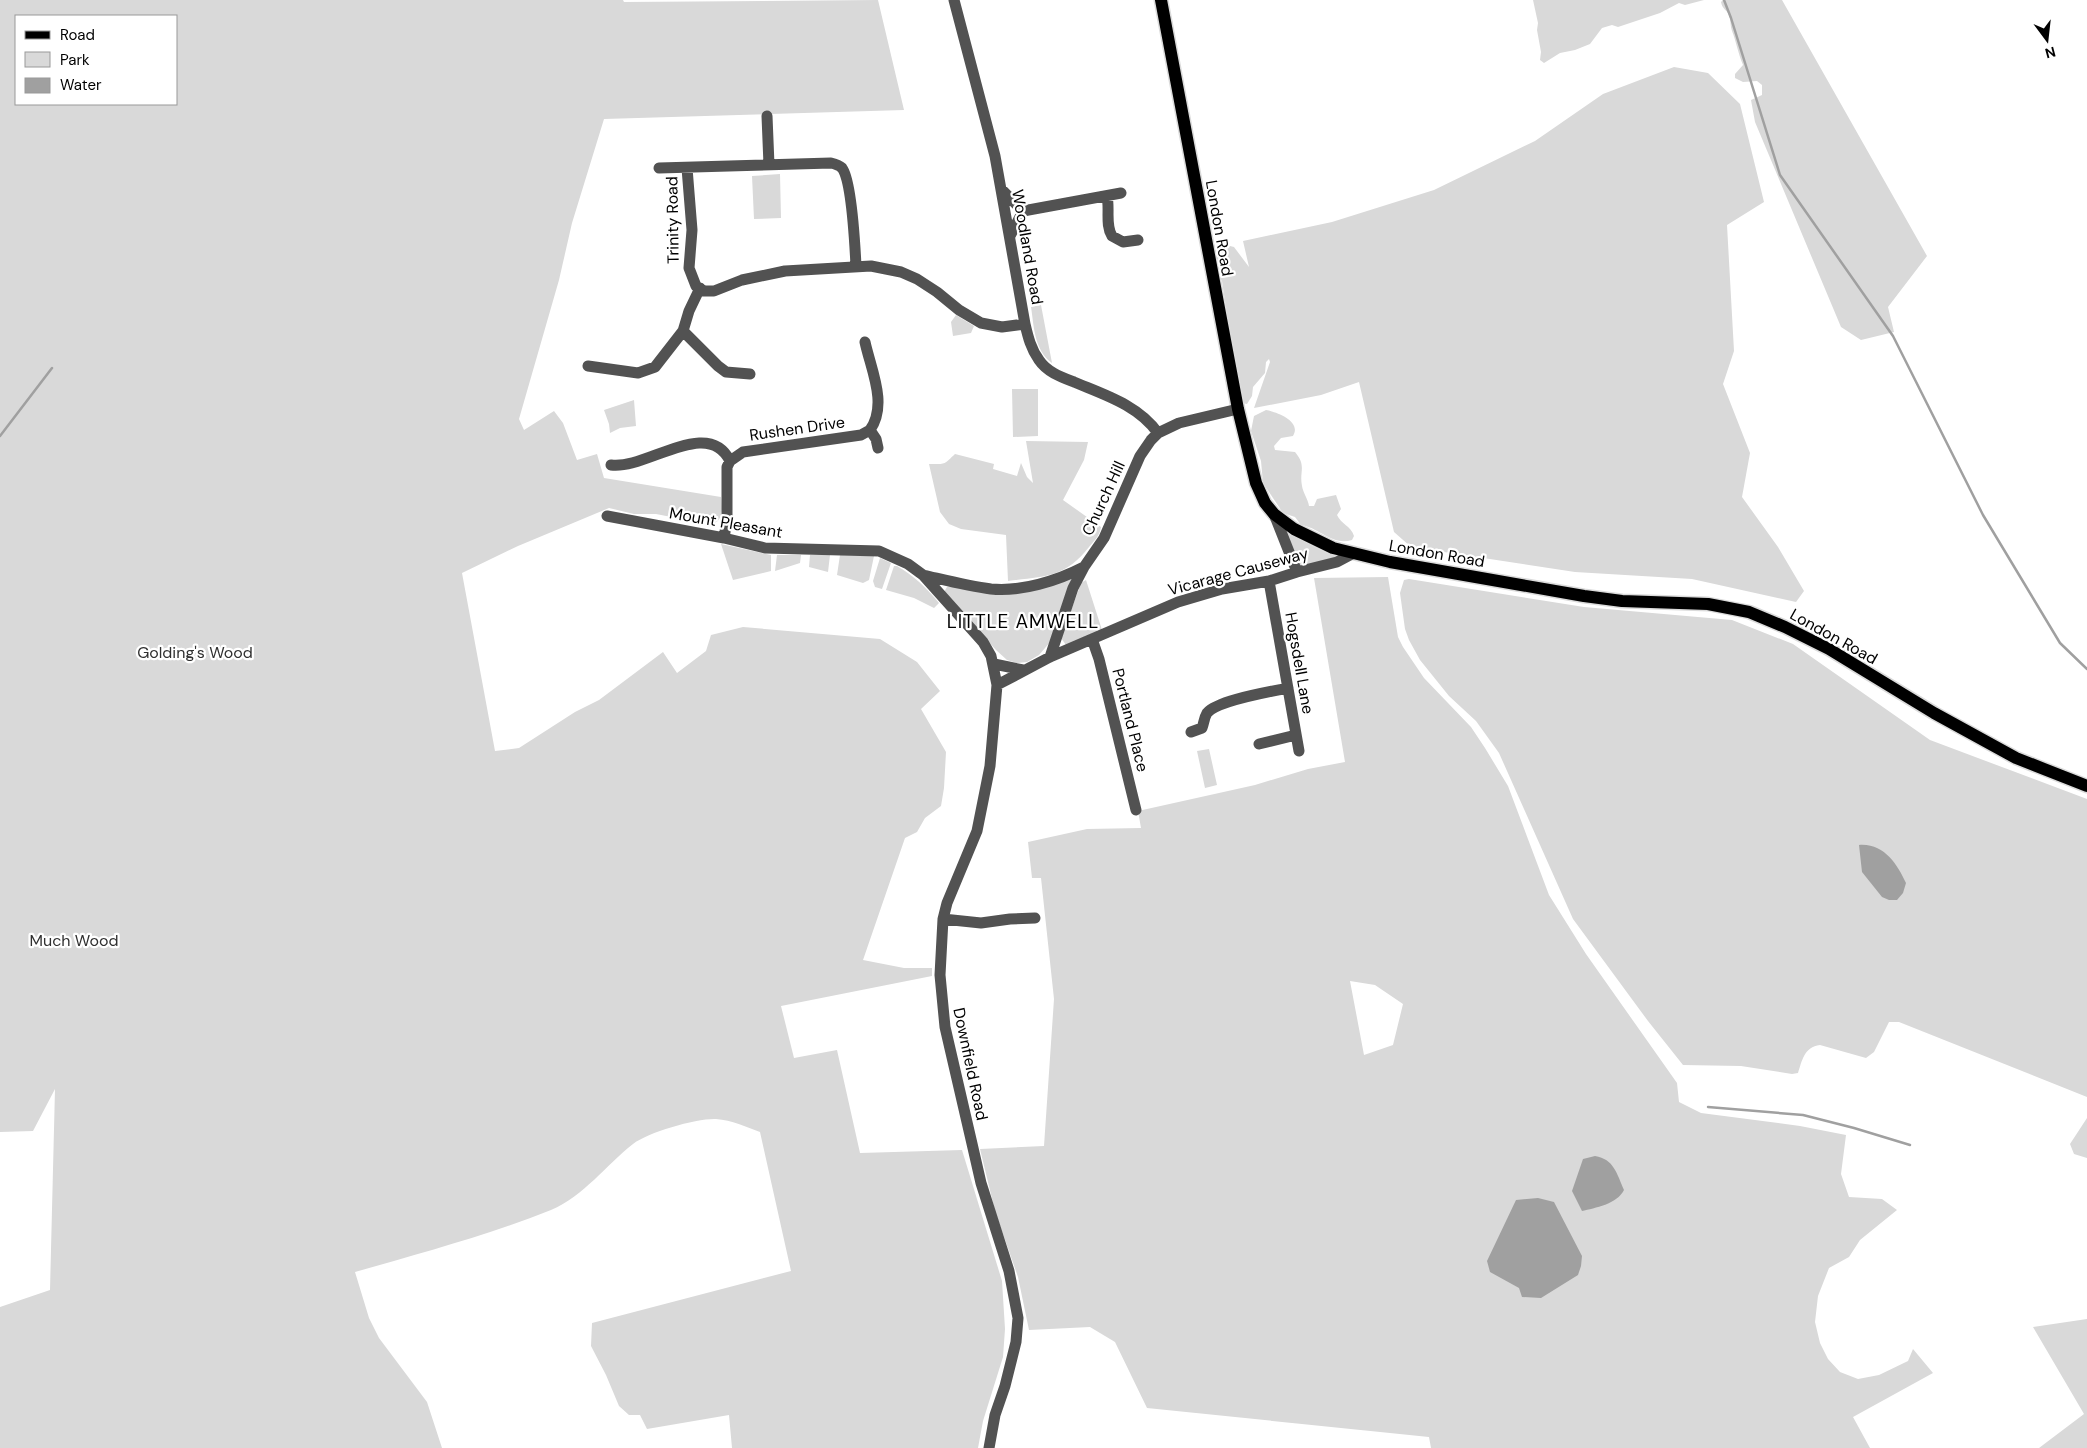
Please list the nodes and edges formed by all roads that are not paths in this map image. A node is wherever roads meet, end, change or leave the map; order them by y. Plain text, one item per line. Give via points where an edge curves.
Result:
1 (954, 0) edge
2 (1161, 0) edge
3 (766, 116) dead end
4 (769, 165) junction
5 (659, 168) dead end
6 (688, 168) junction
7 (1003, 191) junction
8 (1121, 193) dead end
9 (1107, 196) junction
10 (1023, 211) junction
11 (1010, 236) junction
12 (1138, 240) dead end
13 (856, 266) junction
14 (700, 288) junction
15 (1025, 324) junction
16 (683, 331) junction
17 (865, 342) dead end
18 (588, 366) dead end
19 (750, 374) dead end
20 (1238, 409) junction
21 (870, 430) junction
22 (1158, 433) junction
23 (878, 448) dead end
24 (730, 461) junction
25 (611, 466) dead end
26 (1274, 514) junction
27 (607, 516) dead end
28 (724, 538) junction
29 (1352, 554) junction
30 (1084, 566) junction
31 (1297, 572) junction
32 (923, 575) junction
33 (1269, 581) junction
34 (1092, 639) junction
35 (1050, 657) junction
36 (994, 664) junction
37 (1023, 670) junction
38 (996, 684) junction
39 (1288, 688) junction
40 (1191, 732) dead end
41 (1296, 735) junction
42 (1259, 744) dead end
43 (1299, 751) dead end
44 (2087, 786) edge
45 (1136, 810) dead end
46 (1035, 918) dead end
47 (943, 919) junction
48 (989, 1448) edge

1 - 7 street, Woodland Road
2 - 20 main road, London Road
3 - 4 street
4 - 6 street, Trinity Road
4 - 13 street, Trinity Road via 831,163 842,169 852,214
5 - 6 street, Trinity Road
6 - 14 street, Trinity Road via 692,230 689,268 693,281
7 - 10 street
7 - 11 street, Woodland Road
8 - 9 street
9 - 10 street
9 - 12 street via 1108,225 1112,236 1123,242
10 - 11 street
11 - 15 street, Woodland Road
13 - 14 street via 773,273 709,292
13 - 15 street via 883,267 917,279 981,322 1002,327
14 - 16 street
15 - 22 street, Woodland Road via 1032,350 1043,365 1058,375 1133,408 1148,419
16 - 18 street via 662,360 649,370 632,373
16 - 19 street via 726,372
17 - 21 street, Rushen Drive via 880,407
20 - 22 street, Church Hill via 1180,423
20 - 26 main road, London Road via 1256,483
21 - 23 street, Rushen Drive
21 - 24 street, Rushen Drive via 861,435 743,452
22 - 30 street, Church Hill via 1140,456 1104,538
24 - 25 street via 722,448 701,443 622,466
24 - 28 street via 726,472
26 - 29 main road, London Road via 1314,540
26 - 31 street
27 - 28 street, Mount Pleasant
28 - 32 street, Mount Pleasant via 774,549 873,549 908,564
29 - 31 street, Vicarage Causeway via 1338,562
29 - 44 main road, London Road via 1584,596 1622,601 1708,604 1749,612 1786,626 1830,649 1934,713 2016,758
30 - 32 street, Mount Pleasant via 1061,578 1014,588 992,589
30 - 35 street, Church Hill via 1073,588
31 - 33 street, Vicarage Causeway
32 - 36 street, Mount Pleasant via 983,642
33 - 34 street, Vicarage Causeway via 1222,589 1178,602
33 - 39 street, Hogsdell Lane
34 - 35 street, Vicarage Causeway
34 - 45 street, Portland Place
35 - 37 street, Vicarage Causeway
36 - 37 street
36 - 38 street, Downfield Road
37 - 38 street, Vicarage Causeway
38 - 47 street, Downfield Road via 991,759 977,831
39 - 40 street via 1223,704 1206,714 1202,728
39 - 41 street, Hogsdell Lane
41 - 42 street
41 - 43 street, Hogsdell Lane
46 - 47 street via 982,923
47 - 48 street, Downfield Road via 940,975 945,1027 981,1183 1009,1271 1018,1318 1016,1342 994,1415

